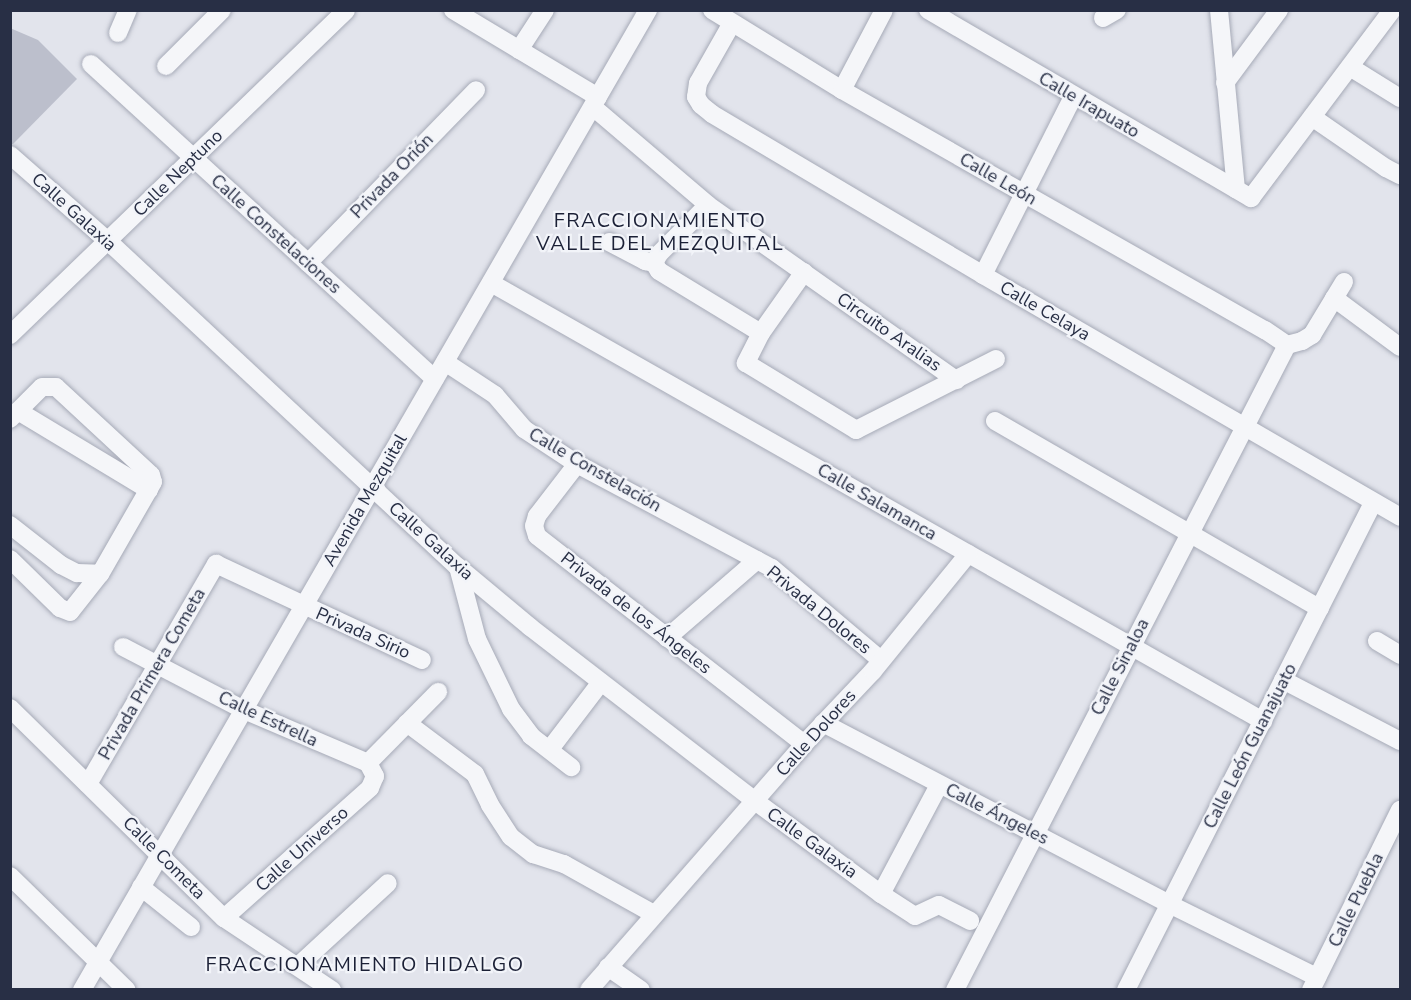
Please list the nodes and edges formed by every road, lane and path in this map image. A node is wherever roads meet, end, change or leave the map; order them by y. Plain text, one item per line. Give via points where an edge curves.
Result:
1 (128, 10) edge
2 (222, 10) edge
3 (346, 10) edge
4 (453, 10) edge
5 (545, 10) edge
6 (633, 10) edge
7 (648, 10) edge
8 (712, 10) edge
9 (884, 10) edge
10 (928, 10) edge
11 (1219, 10) edge
12 (1279, 10) edge
13 (1392, 10) edge
14 (732, 23) junction
15 (636, 32) junction
16 (118, 33) dead end
17 (519, 50) junction
18 (91, 64) dead end
19 (165, 66) dead end
20 (1350, 67) junction
21 (1225, 82) junction
22 (476, 90) dead end
23 (842, 90) junction
24 (1073, 97) junction
25 (1401, 98) edge
26 (596, 102) junction
27 (1312, 117) junction
28 (10, 155) edge
29 (193, 158) junction
30 (1401, 175) edge
31 (1024, 194) junction
32 (1243, 194) junction
33 (708, 205) junction
34 (108, 241) junction
35 (609, 242) dead end
36 (308, 263) junction
37 (654, 263) junction
38 (804, 272) junction
39 (982, 275) junction
40 (1344, 282) dead end
41 (490, 283) junction
42 (1334, 298) junction
43 (761, 333) junction
44 (10, 335) edge
45 (1287, 345) junction
46 (1401, 347) edge
47 (996, 359) dead end
48 (445, 362) junction
49 (435, 379) junction
50 (956, 380) junction
51 (14, 415) edge
52 (995, 421) dead end
53 (1242, 427) junction
54 (577, 464) junction
55 (372, 487) junction
56 (149, 490) junction
57 (1373, 503) junction
58 (1401, 517) edge
59 (10, 525) edge
60 (1188, 533) junction
61 (968, 554) junction
62 (10, 559) edge
63 (757, 560) junction
64 (216, 564) joint
65 (458, 567) junction
66 (99, 574) junction
67 (304, 606) junction
68 (1320, 609) junction
69 (667, 638) junction
70 (1131, 646) junction
71 (123, 647) dead end
72 (422, 660) dead end
73 (881, 660) junction
74 (158, 665) junction
75 (1283, 680) junction
76 (601, 682) junction
77 (438, 692) dead end
78 (10, 708) edge
79 (244, 710) junction
80 (1263, 721) junction
81 (407, 723) junction
82 (823, 723) junction
83 (1401, 741) edge
84 (804, 744) junction
85 (550, 749) junction
86 (571, 766) dead end
87 (371, 770) junction
88 (88, 784) junction
89 (939, 785) junction
90 (755, 801) junction
91 (1401, 810) edge
92 (1034, 833) junction
93 (160, 855) junction
94 (10, 876) edge
95 (387, 883) dead end
96 (141, 887) junction
97 (881, 894) junction
98 (1171, 905) junction
99 (654, 914) junction
100 (224, 918) junction
101 (970, 921) dead end
102 (191, 927) dead end
103 (98, 962) junction
104 (298, 966) junction
105 (608, 968) junction
106 (1314, 983) edge
107 (1128, 985) edge
108 (82, 990) edge
109 (128, 990) edge
110 (332, 990) edge
111 (589, 990) edge
112 (641, 990) edge
113 (955, 990) edge
114 (1147, 990) edge

1 - 16 street
2 - 19 street
3 - 29 street, Calle Neptuno
4 - 17 street, Circuito Aralias
5 - 17 street
6 - 15 street
7 - 15 street, Avenida Mezquital
8 - 14 street, Calle León
9 - 23 street
10 - 24 street, Calle Irapuato
11 - 21 street
12 - 21 street
13 - 20 street
14 - 23 street, Calle León
14 - 39 street, Calle Celaya via 698,83 696,97 700,105
15 - 26 street, Avenida Mezquital
17 - 26 street, Circuito Aralias
18 - 29 street, Calle Constelaciones
20 - 25 street
20 - 27 street
21 - 32 street
22 - 36 street, Privada Orión
23 - 31 street, Calle León
24 - 31 street
24 - 32 street, Calle Irapuato
26 - 33 street, Circuito Aralias
26 - 41 street, Avenida Mezquital
27 - 30 street
27 - 32 street
28 - 34 street, Calle Galaxia
29 - 34 street, Calle Neptuno
29 - 36 street, Calle Constelaciones
31 - 39 street
31 - 45 street, Calle León
33 - 37 street
33 - 38 street, Circuito Aralias
34 - 44 street, Calle Neptuno
34 - 55 street, Calle Galaxia
35 - 37 street
36 - 49 street, Calle Constelaciones
37 - 43 street via 659,271
38 - 43 street, Circuito Aralias
38 - 50 street, Circuito Aralias
39 - 53 street, Calle Celaya
40 - 42 street
41 - 48 street, Avenida Mezquital
41 - 61 street, Calle Salamanca
42 - 45 street via 1312,335
42 - 46 street
43 - 50 street, Circuito Aralias via 746,363 856,430
45 - 53 street, Calle Sinaloa
47 - 50 street
48 - 49 street, Avenida Mezquital
48 - 54 street, Calle Constelación via 495,394 524,429
49 - 55 street, Avenida Mezquital
51 - 56 street
51 - 56 street via 42,387 56,387 151,475
52 - 60 street
53 - 57 street, Calle Celaya
53 - 60 street, Calle Sinaloa
54 - 63 street, Calle Constelación
54 - 69 street, Privada de los Ángeles via 537,516 537,536
55 - 65 street, Calle Galaxia
55 - 67 street, Avenida Mezquital
56 - 66 street
57 - 58 street, Calle Celaya
57 - 68 street, Calle León Guanajuato
59 - 66 street via 62,565 77,573
60 - 68 street
60 - 70 street, Calle Sinaloa
61 - 70 street, Calle Salamanca
61 - 73 street, Calle Dolores
62 - 66 street via 64,612 74,610
63 - 69 street
63 - 73 street, Privada Dolores via 772,568
64 - 67 street, Privada Sirio
64 - 74 street, Privada Primera Cometa
65 - 76 street, Calle Galaxia
65 - 85 street via 477,639 511,709 531,736
67 - 72 street, Privada Sirio
67 - 79 street, Avenida Mezquital
68 - 75 street, Calle León Guanajuato
69 - 84 street, Privada de los Ángeles
70 - 80 street, Calle Salamanca
70 - 92 street, Calle Sinaloa
71 - 74 street, Calle Estrella
73 - 82 street, Calle Dolores
74 - 79 street, Calle Estrella
74 - 88 street, Privada Primera Cometa
75 - 80 street, Calle León Guanajuato
75 - 83 street
76 - 85 street
76 - 90 street, Calle Galaxia
77 - 81 street, Calle Universo
78 - 88 street, Calle Cometa
79 - 87 street, Calle Estrella
79 - 93 street, Avenida Mezquital
80 - 98 street, Calle León Guanajuato
81 - 87 street, Calle Universo
81 - 99 street via 475,774 511,837 533,854 564,864
82 - 84 street, Calle Dolores
82 - 89 street, Calle Ángeles
84 - 90 street, Calle Dolores
85 - 86 street
87 - 100 street, Calle Universo via 370,788
88 - 93 street, Calle Cometa
89 - 92 street, Calle Ángeles
89 - 97 street
90 - 97 street, Calle Galaxia
90 - 99 street, Calle Dolores
91 - 106 street, Calle Puebla
92 - 98 street, Calle Ángeles
92 - 113 street, Calle Sinaloa
93 - 96 street, Avenida Mezquital
93 - 100 street, Calle Cometa
94 - 103 street
95 - 104 street
96 - 102 street
96 - 103 street, Avenida Mezquital
97 - 101 street, Calle Galaxia via 915,916 939,904
98 - 106 street, Calle Ángeles
98 - 107 street, Calle León Guanajuato
99 - 105 street, Calle Dolores
100 - 104 street, Calle Cometa
103 - 108 street, Avenida Mezquital
103 - 109 street
104 - 110 street, Calle Cometa
105 - 111 street, Calle Dolores
105 - 112 street
107 - 114 street

